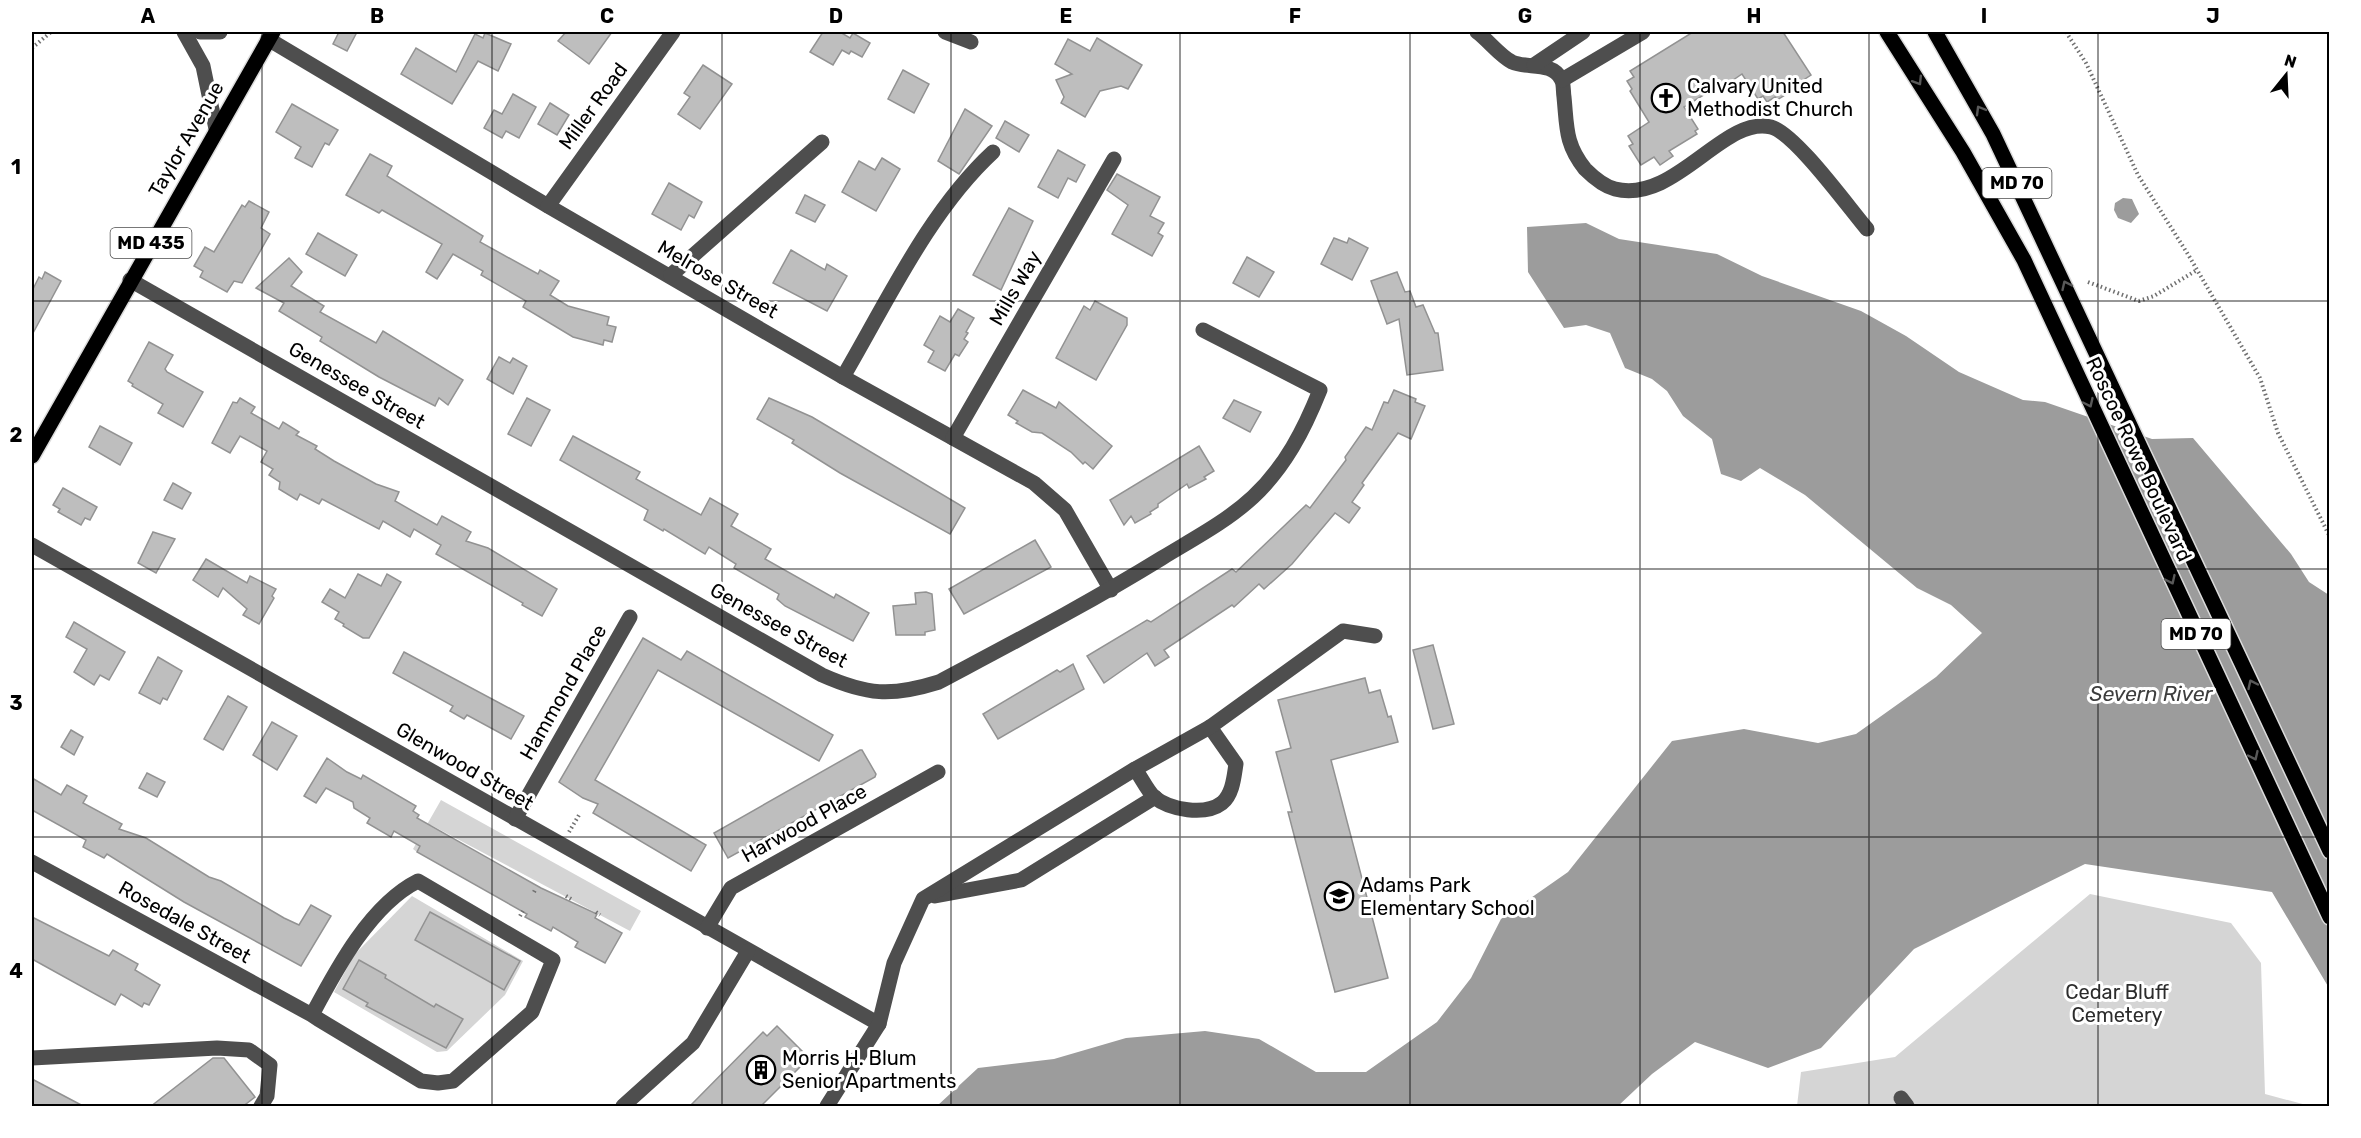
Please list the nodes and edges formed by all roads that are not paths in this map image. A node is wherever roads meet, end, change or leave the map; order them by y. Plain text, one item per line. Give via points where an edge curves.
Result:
1 (184, 32) edge
2 (200, 32) edge
3 (220, 32) edge
4 (673, 32) edge
5 (945, 32) edge
6 (1478, 32) edge
7 (1555, 32) edge
8 (1583, 32) edge
9 (1642, 32) edge
10 (1887, 32) edge
11 (1935, 32) edge
12 (271, 35) edge
13 (971, 42) dead end
14 (1557, 49) junction
15 (1534, 65) junction
16 (1562, 80) junction
17 (216, 129) junction
18 (822, 142) dead end
19 (993, 152) dead end
20 (1114, 159) dead end
21 (548, 206) junction
22 (1867, 229) dead end
23 (671, 275) junction
24 (130, 280) junction
25 (1203, 330) dead end
26 (843, 377) junction
27 (953, 438) junction
28 (32, 456) edge
29 (32, 545) edge
30 (1111, 590) junction
31 (630, 617) dead end
32 (1375, 636) dead end
33 (1210, 727) junction
34 (1135, 769) junction
35 (938, 772) dead end
36 (1155, 797) junction
37 (515, 819) junction
38 (2330, 851) edge
39 (32, 862) edge
40 (923, 899) junction
41 (2330, 917) edge
42 (708, 928) junction
43 (748, 951) junction
44 (315, 1017) junction
45 (879, 1024) junction
46 (32, 1058) edge
47 (261, 1107) edge
48 (623, 1107) edge
49 (827, 1107) edge

1 - 17 street via 203,66
2 - 3 street
4 - 21 street, Miller Road
5 - 13 street
6 - 15 street via 1512,62
7 - 14 street
8 - 14 street
9 - 16 street
10 -> 41 main road, Roscoe Rowe Boulevard / MD 70 via 1963,152 2024,260
38 -> 11 main road, Roscoe Rowe Boulevard / MD 70 via 1993,134
12 - 17 main road, Taylor Avenue / MD 435
12 - 21 street, Melrose Street
14 - 15 street
15 - 16 street via 1553,70
16 - 22 street via 1567,137 1577,158 1593,178 1614,189 1637,190 1667,180 1736,133 1753,127 1771,127 1793,141
17 - 24 main road, Taylor Avenue / MD 435
18 - 23 street
19 - 26 street via 967,176 926,235
20 - 27 street, Mills Way
21 - 23 street, Melrose Street
23 - 26 street, Melrose Street
24 - 28 main road, Taylor Avenue / MD 435
24 - 30 street, Genessee Street via 822,675 851,687 879,694 939,682
25 - 30 street, Genessee Street via 1320,390 1305,429 1280,467 1253,497 1218,524
26 - 27 street, Melrose Street
27 - 30 street, Melrose Street via 1034,483 1065,510
29 - 37 street, Glenwood Street
31 - 37 street, Hammond Place
32 - 33 street via 1343,631
33 - 34 street
33 - 36 street via 1236,764 1234,783 1222,802 1203,811 1175,807
34 - 36 street
34 - 40 street
35 - 42 street, Harwood Place via 731,888
36 - 40 street via 1021,880
37 - 42 street, Glenwood Street
39 - 44 street, Rosedale Street
40 - 45 street via 894,963
42 - 43 street, Glenwood Street
43 - 45 street, Glenwood Street
43 - 48 street via 693,1043
44 - 44 street via 338,965 398,891 418,881 553,960 532,1012 453,1081 421,1081
45 - 49 street
46 - 47 street via 217,1048 249,1050 270,1065 267,1096

